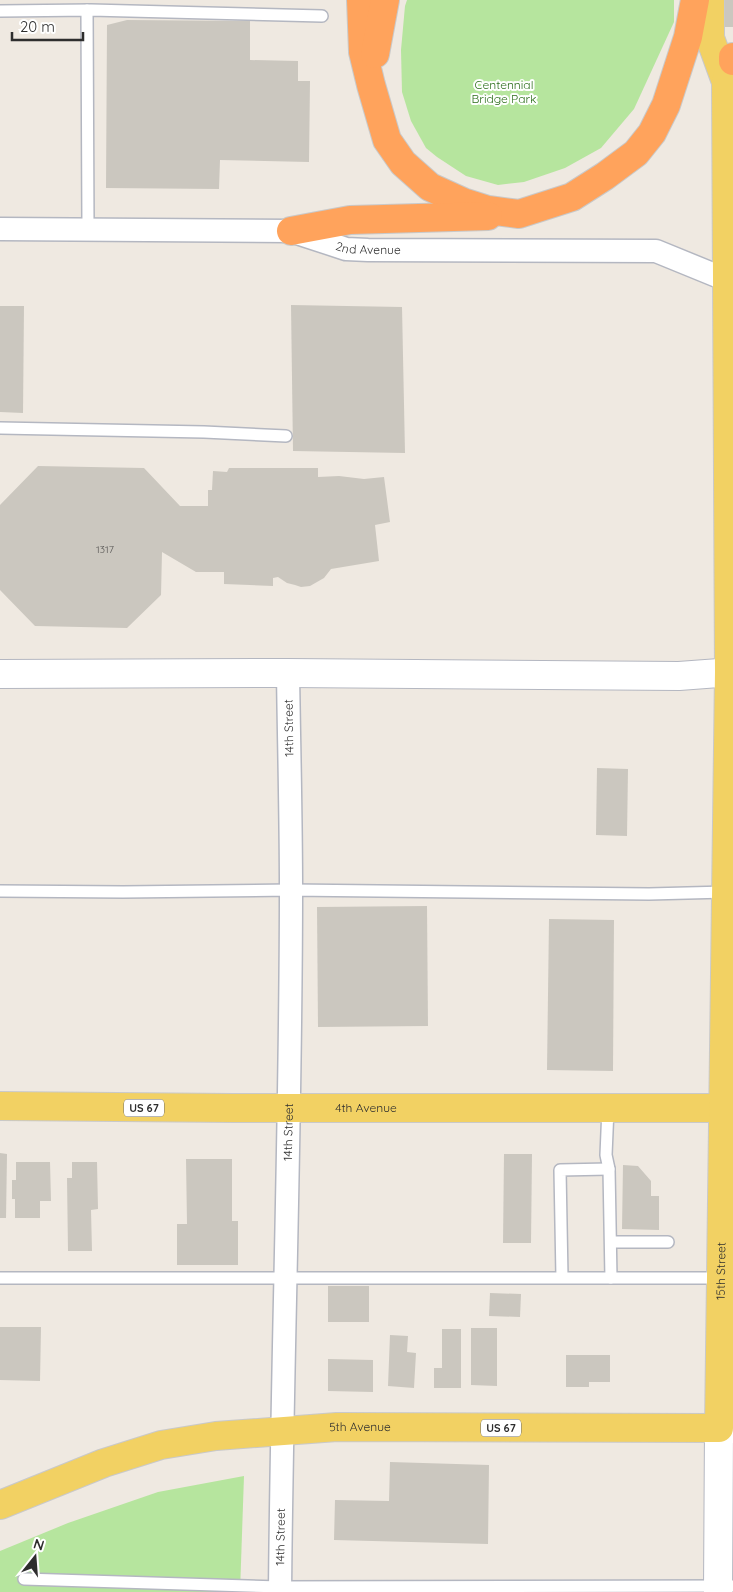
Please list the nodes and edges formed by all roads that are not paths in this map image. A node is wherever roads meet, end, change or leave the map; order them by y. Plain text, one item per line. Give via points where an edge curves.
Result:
1 (361, 0) edge
2 (385, 0) edge
3 (695, 0) edge
4 (710, 0) edge
5 (87, 10) junction
6 (0, 11) edge
7 (322, 16) dead end
8 (699, 37) junction
9 (731, 65) edge
10 (371, 85) junction
11 (519, 214) junction
12 (0, 229) edge
13 (88, 230) junction
14 (291, 231) junction
15 (730, 280) edge
16 (0, 428) edge
17 (286, 436) dead end
18 (731, 672) edge
19 (288, 673) junction
20 (0, 674) edge
21 (291, 890) junction
22 (0, 891) edge
23 (730, 892) edge
24 (0, 1106) edge
25 (288, 1108) junction
26 (608, 1108) junction
27 (728, 1108) edge
28 (609, 1169) junction
29 (611, 1242) junction
30 (668, 1242) dead end
31 (562, 1277) junction
32 (0, 1278) edge
33 (286, 1278) junction
34 (611, 1278) junction
35 (727, 1278) edge
36 (726, 1428) edge
37 (282, 1430) junction
38 (0, 1505) edge
39 (24, 1578) dead end
40 (723, 1588) edge
41 (280, 1589) edge

1 - 10 highway via 363,52
2 - 10 highway
3 - 8 highway
4 - 8 main road, 15th Street
5 - 6 lane
5 - 7 lane
5 - 13 lane
8 - 9 main road, 15th Street
8 - 11 highway via 652,133 636,153 572,197
9 - 15 main road, 15th Street
10 - 11 highway via 387,140 403,163 430,187 488,210
11 - 14 highway via 350,220
12 - 13 street, 2nd Avenue
13 - 14 street, 2nd Avenue
14 - 15 street, 2nd Avenue via 346,249 656,251
15 - 18 main road, 15th Street via 726,313
16 - 17 lane
18 - 19 street via 679,676
18 - 23 main road, 15th Street
19 - 20 street
19 - 21 street, 14th Street
21 - 22 lane
21 - 23 lane
21 - 25 street, 14th Street
23 - 27 main road, 15th Street
24 - 25 main road, 4th Avenue / US 67
25 - 26 main road, 4th Avenue / US 67
25 - 33 street, 14th Street
26 - 27 main road, 4th Avenue / US 67
26 - 28 lane via 606,1155
27 - 35 main road, 15th Street
28 - 29 lane
28 - 31 lane via 560,1170
29 - 30 lane
29 - 34 lane
31 - 33 lane
31 - 34 lane
32 - 33 lane
33 - 37 street, 14th Street
34 - 35 lane
35 - 36 main road, 15th Street
36 - 37 main road, 5th Avenue / US 67 via 337,1427
36 - 40 street, 15th Street
37 - 38 main road, 5th Avenue / US 67 via 161,1445 104,1462
37 - 41 street, 14th Street
39 - 41 lane
40 - 41 lane

